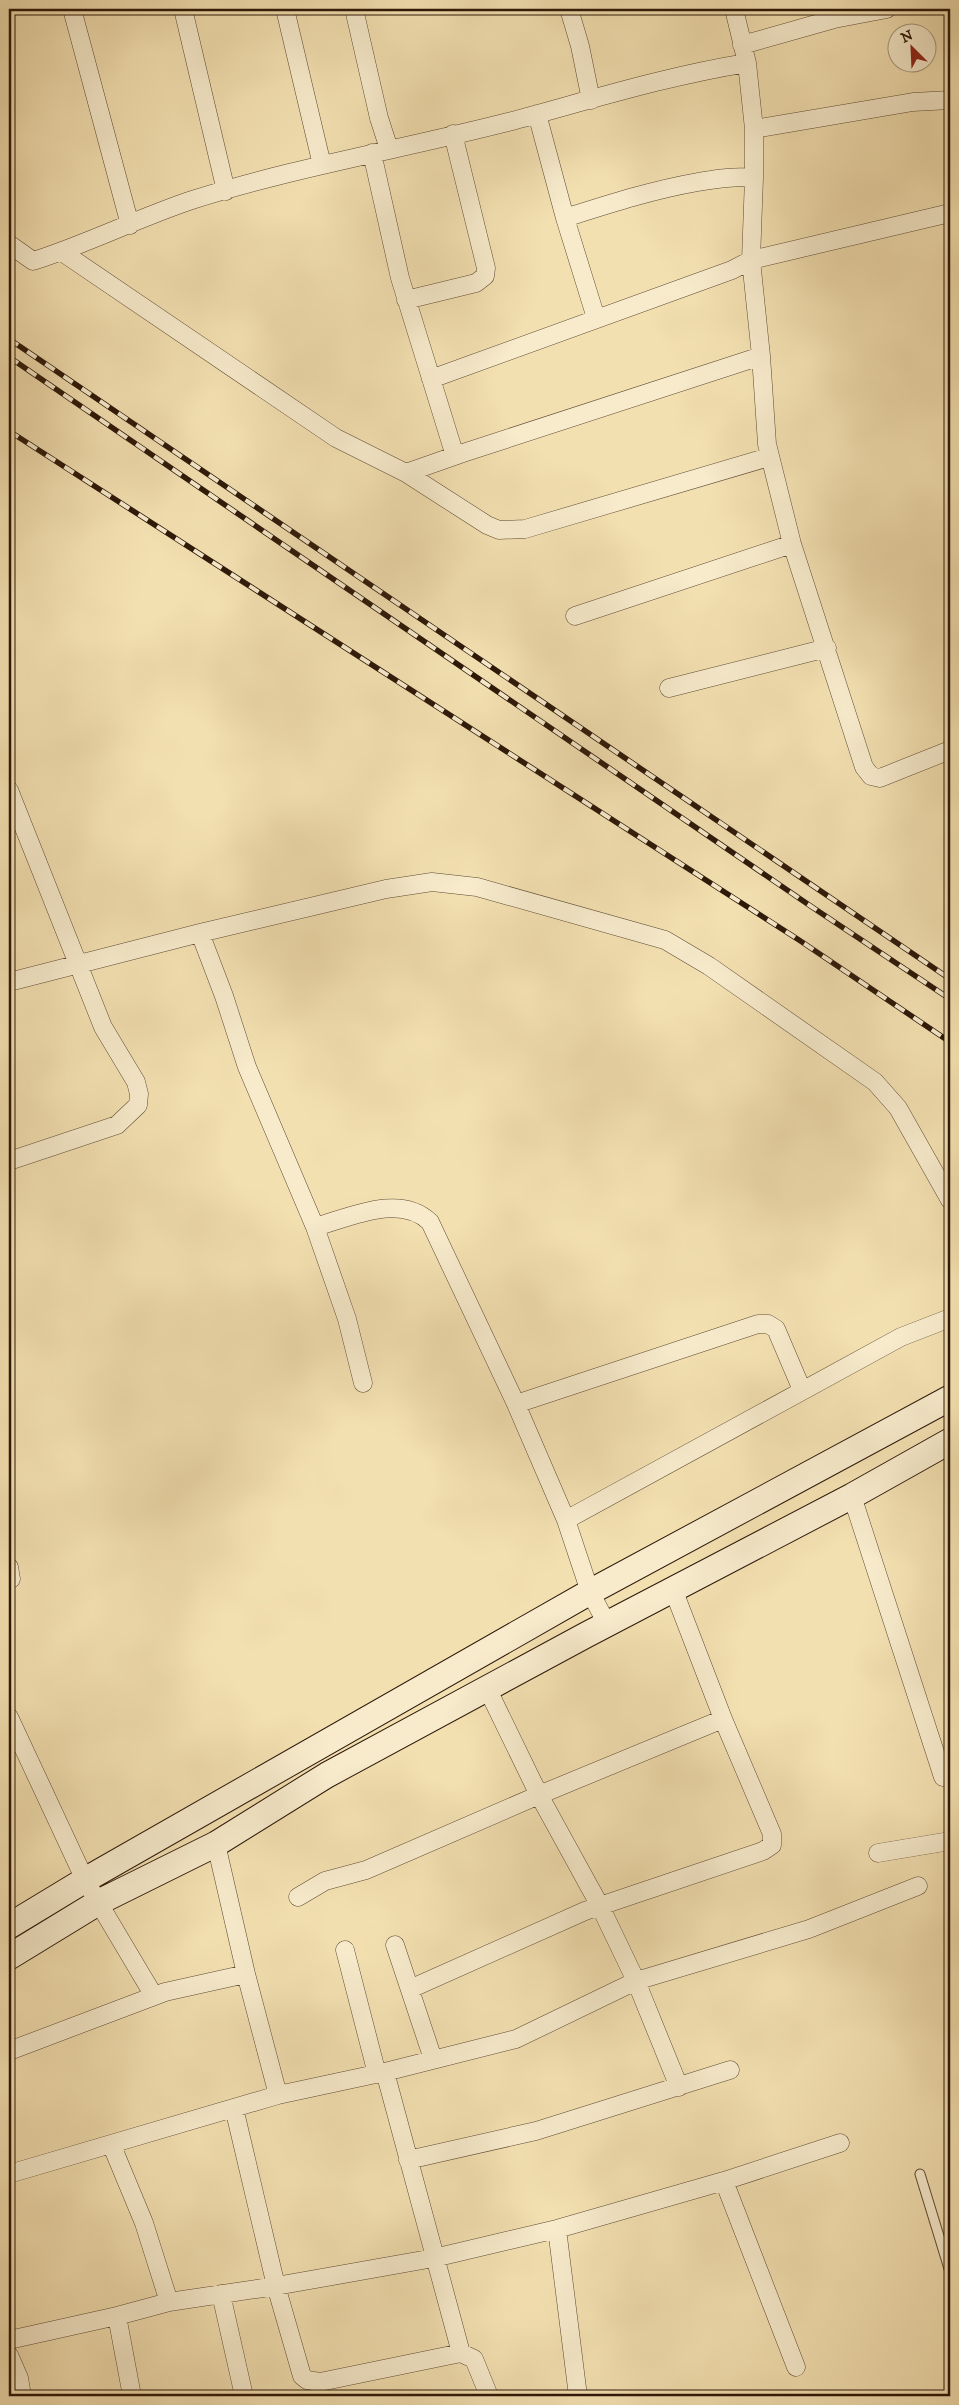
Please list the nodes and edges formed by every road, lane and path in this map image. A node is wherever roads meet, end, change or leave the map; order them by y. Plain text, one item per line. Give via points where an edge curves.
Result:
1 (72, 9) edge
2 (183, 9) edge
3 (285, 9) edge
4 (354, 9) edge
5 (569, 9) edge
6 (734, 9) edge
7 (886, 9) edge
8 (742, 45) junction
9 (747, 63) junction
10 (591, 100) junction
11 (950, 100) edge
12 (537, 114) junction
13 (754, 129) junction
14 (454, 134) junction
15 (389, 149) junction
16 (372, 153) junction
17 (322, 165) junction
18 (754, 178) junction
19 (226, 191) junction
20 (950, 213) edge
21 (565, 218) junction
22 (130, 225) junction
23 (9, 244) edge
24 (62, 252) junction
25 (751, 260) junction
26 (406, 300) junction
27 (596, 318) junction
28 (761, 356) junction
29 (431, 379) junction
30 (455, 456) junction
31 (769, 456) junction
32 (406, 473) junction
33 (792, 544) junction
34 (575, 616) dead end
35 (827, 648) junction
36 (669, 688) dead end
37 (950, 750) edge
38 (9, 790) edge
39 (200, 933) junction
40 (80, 964) junction
41 (9, 982) edge
42 (9, 1161) edge
43 (950, 1200) edge
44 (316, 1227) junction
45 (950, 1318) edge
46 (363, 1383) dead end
47 (802, 1390) junction
48 (950, 1398) edge
49 (516, 1404) junction
50 (949, 1446) edge
51 (852, 1496) junction
52 (566, 1520) junction
53 (673, 1589) junction
54 (590, 1592) junction
55 (607, 1624) junction
56 (487, 1688) junction
57 (9, 1716) edge
58 (723, 1719) junction
59 (943, 1777) dead end
60 (539, 1795) junction
61 (950, 1842) edge
62 (216, 1844) junction
63 (878, 1853) dead end
64 (85, 1880) junction
65 (918, 1886) dead end
66 (298, 1897) dead end
67 (99, 1902) junction
68 (600, 1906) junction
69 (9, 1926) edge
70 (395, 1945) dead end
71 (345, 1950) dead end
72 (9, 1957) edge
73 (246, 1974) junction
74 (636, 1981) junction
75 (410, 1989) junction
76 (154, 1996) junction
77 (9, 2051) edge
78 (433, 2060) junction
79 (730, 2070) dead end
80 (381, 2073) junction
81 (679, 2087) junction
82 (278, 2096) junction
83 (234, 2108) junction
84 (840, 2143) dead end
85 (112, 2146) junction
86 (408, 2160) junction
87 (9, 2174) edge
88 (920, 2174) dead end
89 (724, 2181) junction
90 (556, 2229) junction
91 (434, 2258) junction
92 (950, 2272) edge
93 (276, 2286) junction
94 (221, 2294) junction
95 (169, 2302) junction
96 (117, 2316) junction
97 (9, 2340) edge
98 (461, 2353) junction
99 (9, 2354) edge
100 (796, 2367) dead end
101 (22, 2396) edge
102 (132, 2396) edge
103 (244, 2396) edge
104 (489, 2396) edge
105 (578, 2396) edge

1 - 22 street
2 - 19 street
3 - 17 street
4 - 15 street
5 - 10 street
6 - 8 street
7 - 8 street via 834,19
8 - 9 street
9 - 10 street via 701,70
9 - 13 street
10 - 12 street
11 - 13 street via 904,104
12 - 14 street
12 - 21 street
13 - 18 street
14 - 15 street
14 - 26 street via 486,268 485,276 476,283
15 - 16 street
16 - 17 street
16 - 26 street
17 - 19 street
18 - 21 street via 736,176 674,187 632,196
18 - 25 street
19 - 22 street
20 - 25 street
21 - 27 street
22 - 24 street
23 - 24 street via 33,261
24 - 32 street via 336,438
25 - 27 street via 732,270
25 - 28 street
26 - 29 street
27 - 29 street
28 - 30 street
28 - 31 street
29 - 30 street
30 - 32 street
31 - 32 street via 512,531 487,525
31 - 33 street
33 - 34 street
33 - 35 street
35 - 36 street
35 - 37 street via 864,767 871,776 880,778
38 - 40 street
39 - 40 street
39 - 43 street via 323,902 432,882 476,888 665,940 709,966 875,1082 898,1108
39 - 44 street via 248,1067
40 - 41 street
40 - 42 street via 103,1027 136,1082 138,1105 117,1125
44 - 46 street via 347,1319
44 - 49 street via 376,1210 397,1208 423,1215 436,1232
45 - 47 street via 901,1337
47 - 49 street via 776,1328 758,1324
47 - 52 street
48 - 54 street
49 - 52 street
50 - 51 street
51 - 53 street
51 - 59 street
52 - 54 street
53 - 55 street
53 - 58 street
54 - 55 street
54 - 64 street
55 - 56 street
56 - 60 street
56 - 62 street via 327,1775
57 - 64 street
58 - 60 street
58 - 68 street via 772,1834 772,1844 763,1851
60 - 66 street via 366,1870 325,1881
60 - 68 street
61 - 63 street
62 - 67 street
62 - 73 street
64 - 67 street
64 - 69 street
65 - 74 street via 810,1929
67 - 72 street
67 - 76 street
68 - 74 street
68 - 75 street
70 - 75 street
71 - 80 street
73 - 76 street
73 - 82 street
74 - 78 street via 516,2038
74 - 81 street
75 - 78 street
76 - 77 street
78 - 80 street
79 - 81 street
80 - 82 street
80 - 86 street
81 - 86 street via 536,2131
82 - 83 street
83 - 85 street
83 - 93 street
84 - 89 street
85 - 87 street
85 - 95 street via 144,2223
86 - 91 street
88 - 92 lane
89 - 90 street
89 - 100 street
90 - 91 street
90 - 105 street
91 - 93 street
91 - 98 street
93 - 94 street
93 - 98 street via 298,2370 307,2380 320,2382
94 - 95 street
94 - 103 street
95 - 96 street
96 - 97 street
96 - 102 street
98 - 104 street via 474,2359
99 - 101 street

